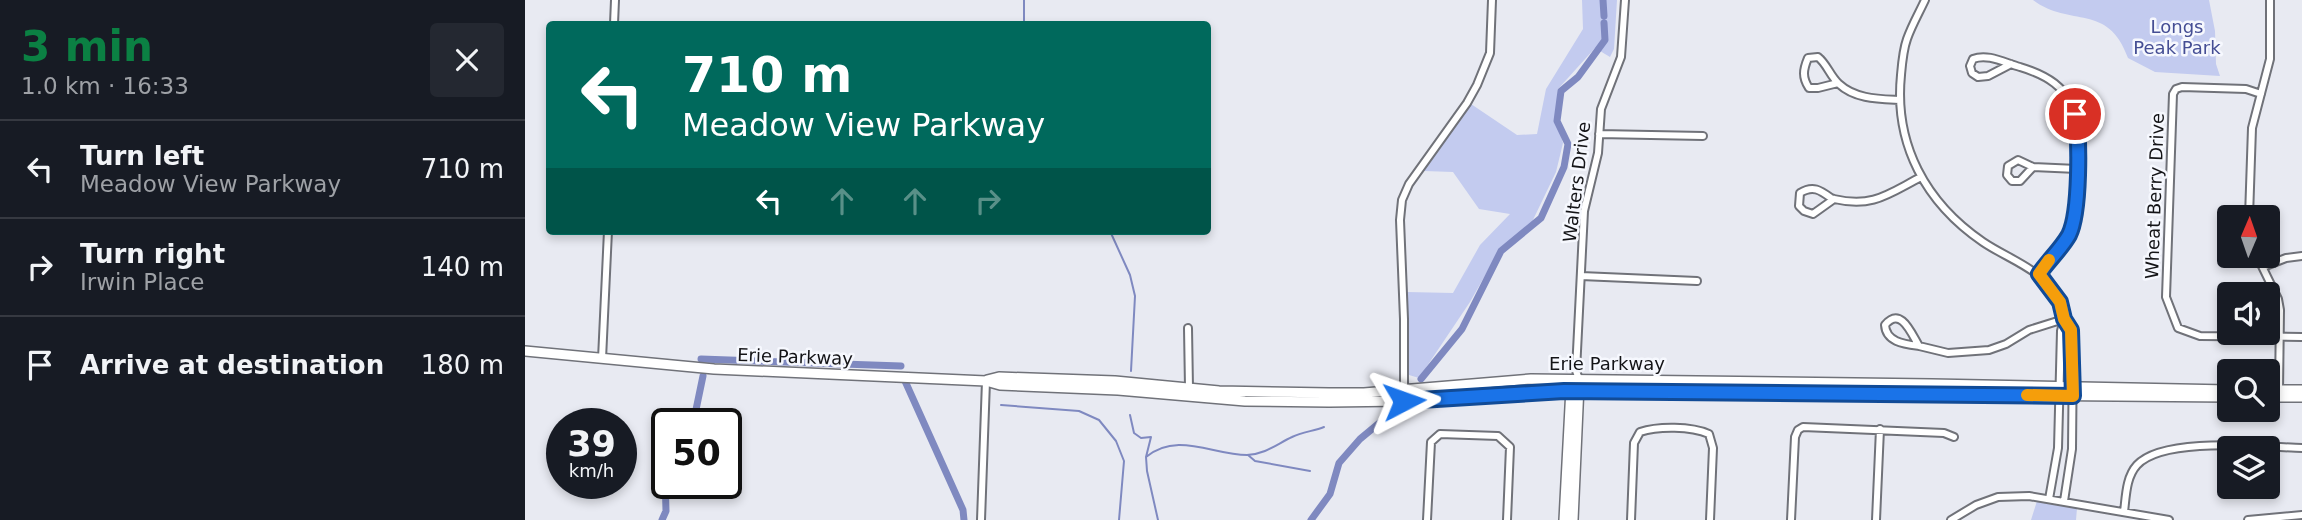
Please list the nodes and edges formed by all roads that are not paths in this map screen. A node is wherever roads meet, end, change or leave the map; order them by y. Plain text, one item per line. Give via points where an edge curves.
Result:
1 (615, 0) edge
2 (1492, 0) edge
3 (1625, 0) edge
4 (1925, 0) edge
5 (2270, 0) edge
6 (614, 21) edge
7 (2011, 64) junction
8 (1838, 83) junction
9 (2261, 94) junction
10 (1899, 100) junction
11 (1599, 134) junction
12 (1703, 136) dead end
13 (2033, 167) dead end
14 (2077, 169) junction
15 (1921, 177) junction
16 (1834, 198) junction
17 (2249, 205) edge
18 (608, 235) edge
19 (2302, 256) edge
20 (2280, 259) edge
21 (2039, 274) junction
22 (1581, 276) junction
23 (1697, 281) dead end
24 (2064, 319) junction
25 (1188, 328) dead end
26 (2217, 335) edge
27 (2280, 337) edge
28 (2302, 337) edge
29 (1919, 346) junction
30 (525, 351) edge
31 (603, 359) junction
32 (1576, 377) junction
33 (986, 381) junction
34 (1189, 388) junction
35 (1404, 390) junction
36 (2217, 390) edge
37 (2302, 390) edge
38 (1574, 391) junction
39 (2060, 391) junction
40 (2073, 391) junction
41 (2280, 393) edge
42 (2280, 393) edge
43 (2217, 397) edge
44 (2302, 397) edge
45 (1404, 401) junction
46 (1880, 429) junction
47 (1954, 438) dead end
48 (2302, 449) edge
49 (2049, 499) junction
50 (2064, 501) junction
51 (2124, 512) junction
52 (2302, 515) edge
53 (981, 520) edge
54 (1427, 520) edge
55 (1507, 520) edge
56 (1564, 520) edge
57 (1573, 520) edge
58 (1631, 520) edge
59 (1710, 520) edge
60 (1791, 520) edge
61 (1876, 520) edge
62 (1951, 520) edge
63 (2169, 520) edge
64 (2248, 520) edge

1 - 6 street
2 - 35 street via 1490,53 1477,85 1402,200
3 - 11 street, Walters Drive via 1621,57 1601,109
4 - 10 street via 1906,41
5 - 9 street via 2270,60
7 - 7 street via 1978,77 1970,66 1980,56
7 - 14 street via 2041,73 2066,95 2078,127
8 - 8 street via 1818,57 1808,58 1804,80 1809,88
8 - 10 street via 1870,98
9 - 17 street via 2252,128
9 - 26 street, Wheat Berry Drive via 2246,89 2182,87 2173,94 2166,297 2178,328
10 - 15 street via 1901,124
11 - 12 street
11 - 22 street, Walters Drive via 1584,211
13 - 14 street
14 - 21 street via 2069,234
15 - 16 street via 1874,201 1853,203
15 - 21 street via 1953,218 1984,243
16 - 16 street via 1808,188 1800,193 1799,206 1813,214
18 - 31 street
19 - 20 street
21 - 24 street via 2060,302
22 - 23 street
22 - 32 street, Walters Drive
24 - 29 street via 1989,350 1948,353
24 - 39 street
24 - 40 street via 2073,344
25 - 34 street
27 - 28 street
29 - 29 street via 1903,320 1892,318 1885,325 1891,338
30 - 31 main road, Erie Parkway
31 - 33 main road, Erie Parkway via 714,369
32 - 35 main road, Erie Parkway
32 - 38 main road
32 - 39 main road, Erie Parkway
33 - 34 main road, Erie Parkway via 999,377
33 - 45 main road, Erie Parkway via 1245,401
33 - 53 street
34 - 35 main road, Erie Parkway via 1329,394
35 - 45 street
36 - 40 main road, Erie Parkway
37 - 41 main road
38 - 39 main road, Erie Parkway
38 - 45 main road, Erie Parkway
38 - 56 main road
38 - 57 main road
39 - 40 main road, Erie Parkway
39 - 49 street via 2058,448
40 - 43 main road, Erie Parkway
40 - 50 street via 2072,449
42 - 44 main road
46 - 47 street via 1944,433
46 - 60 street via 1814,426 1798,430
46 - 61 street
48 - 51 street via 2214,446 2162,450 2135,467
49 - 50 street
49 - 62 street via 1998,497
50 - 51 street
51 - 63 street
52 - 64 street
54 - 55 street via 1431,443 1440,434 1498,436 1510,447
58 - 59 street via 1634,443 1640,432 1650,428 1709,434 1713,448

